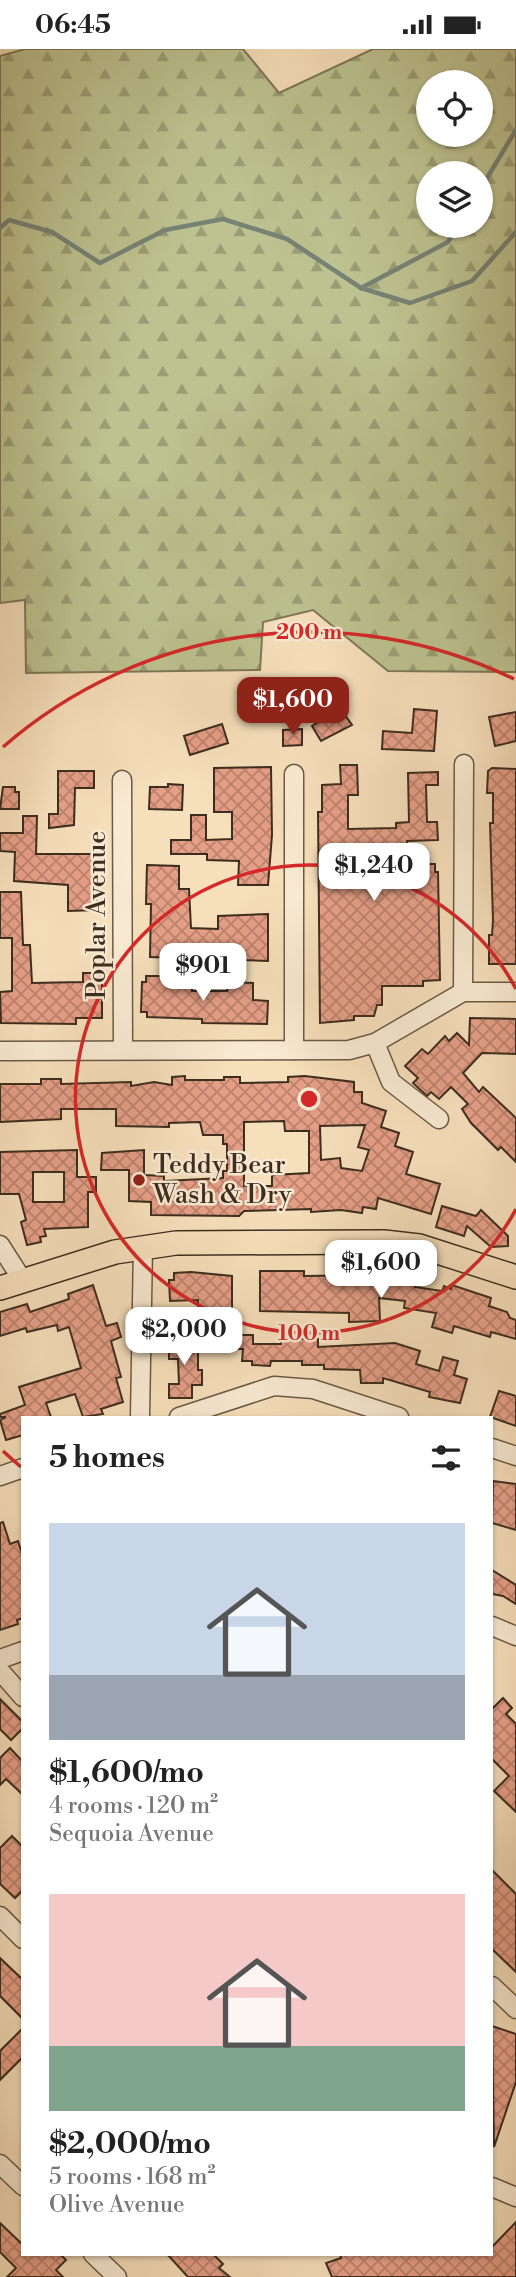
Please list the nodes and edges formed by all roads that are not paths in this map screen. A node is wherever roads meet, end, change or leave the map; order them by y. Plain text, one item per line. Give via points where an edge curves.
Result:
1 (464, 764) dead end
2 (293, 774) dead end
3 (122, 780) dead end
4 (463, 992) junction
5 (516, 992) edge
6 (375, 1043) junction
7 (124, 1050) junction
8 (294, 1050) junction
9 (0, 1051) edge
10 (439, 1119) dead end
11 (0, 1245) edge
12 (143, 1247) junction
13 (516, 1277) edge
14 (23, 1281) junction
15 (0, 1289) edge
16 (141, 1416) edge
17 (182, 1416) edge
18 (396, 1416) edge
19 (493, 1448) edge
20 (516, 1456) edge
21 (21, 1469) edge
22 (0, 1476) edge
23 (493, 1626) edge
24 (516, 1636) edge
25 (21, 1652) edge
26 (0, 1659) edge
27 (0, 1671) edge
28 (21, 1695) edge
29 (0, 1916) edge
30 (21, 1937) edge
31 (493, 1987) edge
32 (516, 2008) edge
33 (0, 2164) edge
34 (21, 2184) edge
35 (493, 2187) edge
36 (516, 2197) edge
37 (95, 2256) edge
38 (117, 2277) edge

1 - 4 street
2 - 8 street
3 - 7 street, Poplar Avenue
4 - 5 street
4 - 6 street
6 - 8 street via 349,1050
6 - 10 street via 391,1082
7 - 8 street
7 - 9 street
11 - 14 street
12 - 13 main road via 384,1241 419,1246
12 - 14 main road
12 - 16 street
14 - 15 main road
17 - 18 street via 274,1386 313,1389
19 - 20 street
21 - 22 street
23 - 24 street
25 - 26 street
27 - 28 street
29 - 30 street
31 - 32 street
33 - 34 street
35 - 36 street
37 - 38 street

